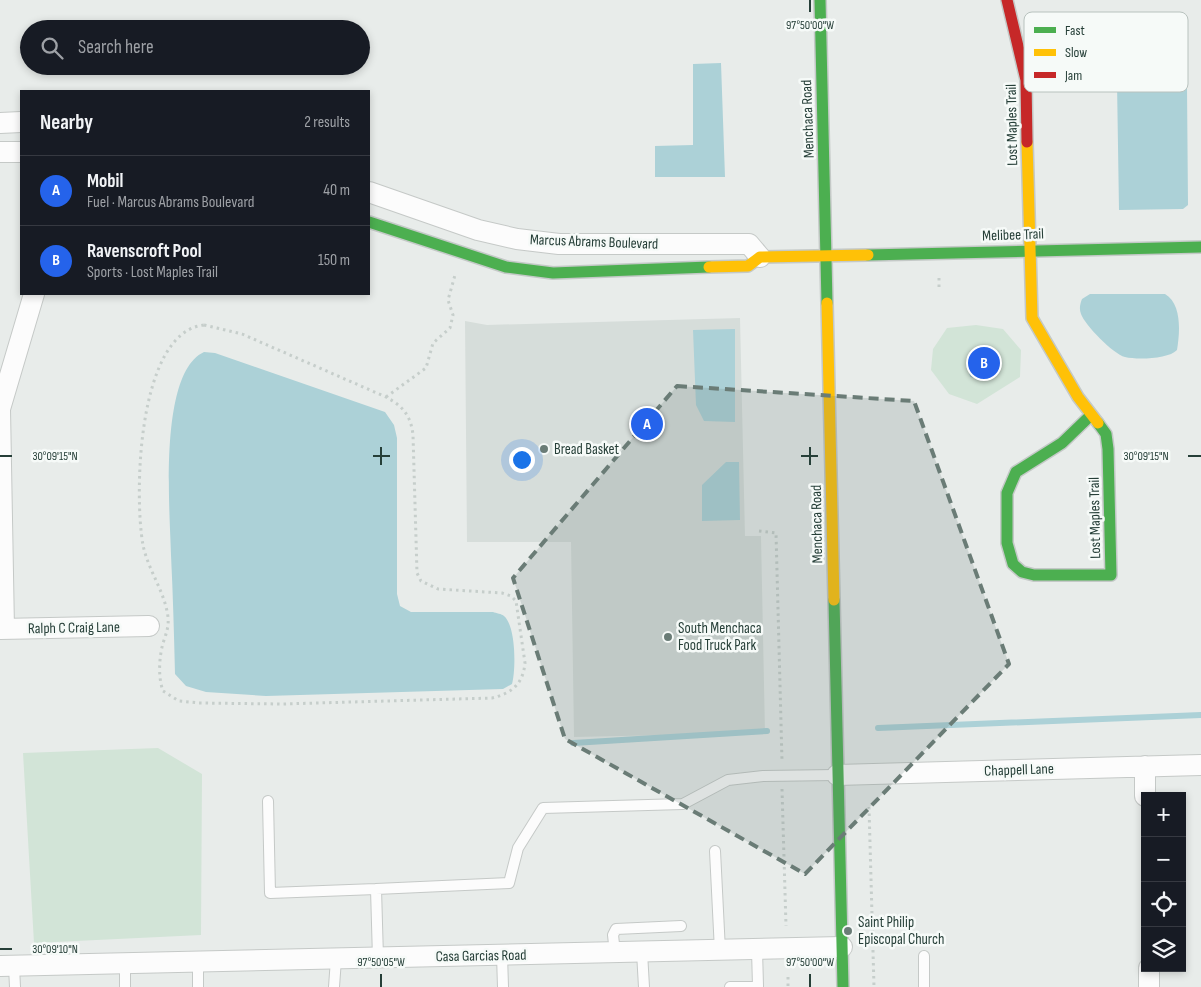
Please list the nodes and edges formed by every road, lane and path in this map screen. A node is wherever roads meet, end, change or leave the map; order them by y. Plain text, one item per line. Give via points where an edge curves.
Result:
1 (820, 0) edge
2 (1007, 0) edge
3 (1024, 72) edge
4 (1026, 92) edge
5 (20, 122) edge
6 (0, 123) edge
7 (0, 152) edge
8 (20, 152) edge
9 (370, 192) edge
10 (370, 222) edge
11 (1201, 247) edge
12 (1028, 249) junction
13 (827, 256) junction
14 (760, 257) junction
15 (457, 269) dead end
16 (939, 278) dead end
17 (939, 290) dead end
18 (34, 295) edge
19 (386, 397) junction
20 (1091, 415) junction
21 (759, 532) dead end
22 (168, 622) dead end
23 (148, 626) dead end
24 (2, 629) edge
25 (163, 643) dead end
26 (1201, 764) edge
27 (1145, 766) junction
28 (837, 775) junction
29 (782, 776) junction
30 (1145, 792) edge
31 (268, 801) dead end
32 (869, 807) dead end
33 (716, 851) dead end
34 (376, 889) junction
35 (681, 926) dead end
36 (786, 926) dead end
37 (842, 947) junction
38 (757, 950) junction
39 (720, 951) junction
40 (642, 952) junction
41 (615, 953) junction
42 (502, 955) junction
43 (924, 956) dead end
44 (378, 958) junction
45 (336, 959) junction
46 (198, 962) junction
47 (125, 963) junction
48 (7, 966) edge
49 (1149, 972) edge
50 (788, 976) dead end
51 (15, 987) edge
52 (125, 987) edge
53 (198, 987) edge
54 (334, 987) edge
55 (503, 987) edge
56 (644, 987) edge
57 (730, 987) edge
58 (758, 987) edge
59 (788, 987) edge
60 (843, 987) edge
61 (874, 987) edge
62 (924, 987) edge
63 (1149, 987) edge

1 - 13 street, Menchaca Road
2 - 3 street, Lost Maples Trail
4 - 12 street, Lost Maples Trail
5 - 6 street
7 - 8 street
9 - 14 street, Marcus Abrams Boulevard via 478,230 517,239 559,244 749,244
10 - 14 street, Marcus Abrams Boulevard via 506,267 553,273 748,266
11 - 12 street, Melibee Trail
12 - 13 street, Melibee Trail
12 - 20 street, Lost Maples Trail via 1032,318
13 - 14 street, Marcus Abrams Boulevard
13 - 28 street, Menchaca Road
15 - 19 path via 448,300 453,315 450,328 433,343 426,368
16 - 17 path
18 - 24 street via 0,409
19 - 22 path via 242,334 220,328 204,324 194,326 174,340 160,366 144,420 140,500 146,557 167,610
19 - 25 path via 398,404 411,422 421,582 438,589 502,592 516,601 525,663 524,673 512,691 492,698 282,704 179,701 163,691 160,683
20 - 20 street, Lost Maples Trail via 1106,434 1111,575 1046,576 1022,572 1013,564 1007,543 1009,482 1030,461 1062,443
21 - 29 path via 776,532
23 - 24 street, Ralph C Craig Lane
26 - 27 street, Chappell Lane
27 - 28 street, Chappell Lane
27 - 30 street
28 - 29 lane
28 - 37 street, Menchaca Road
29 - 34 lane via 728,780 683,804 543,808 518,848 509,883
29 - 36 path
31 - 34 lane via 270,893
32 - 61 path
33 - 39 lane
34 - 44 lane
35 - 41 lane via 616,929 613,935
37 - 38 street, Casa Garcias Road
37 - 60 street, Menchaca Road
38 - 39 street, Casa Garcias Road
38 - 58 lane
39 - 40 street, Casa Garcias Road
40 - 41 street, Casa Garcias Road
40 - 56 lane
41 - 42 street, Casa Garcias Road
42 - 44 street, Casa Garcias Road
42 - 55 lane
43 - 62 lane
44 - 45 street, Casa Garcias Road
45 - 46 street, Casa Garcias Road
45 - 54 lane
46 - 47 street, Casa Garcias Road
46 - 53 lane
47 - 48 street, Casa Garcias Road
47 - 52 lane
48 - 51 lane
49 - 63 street
50 - 59 path
57 - 58 lane

